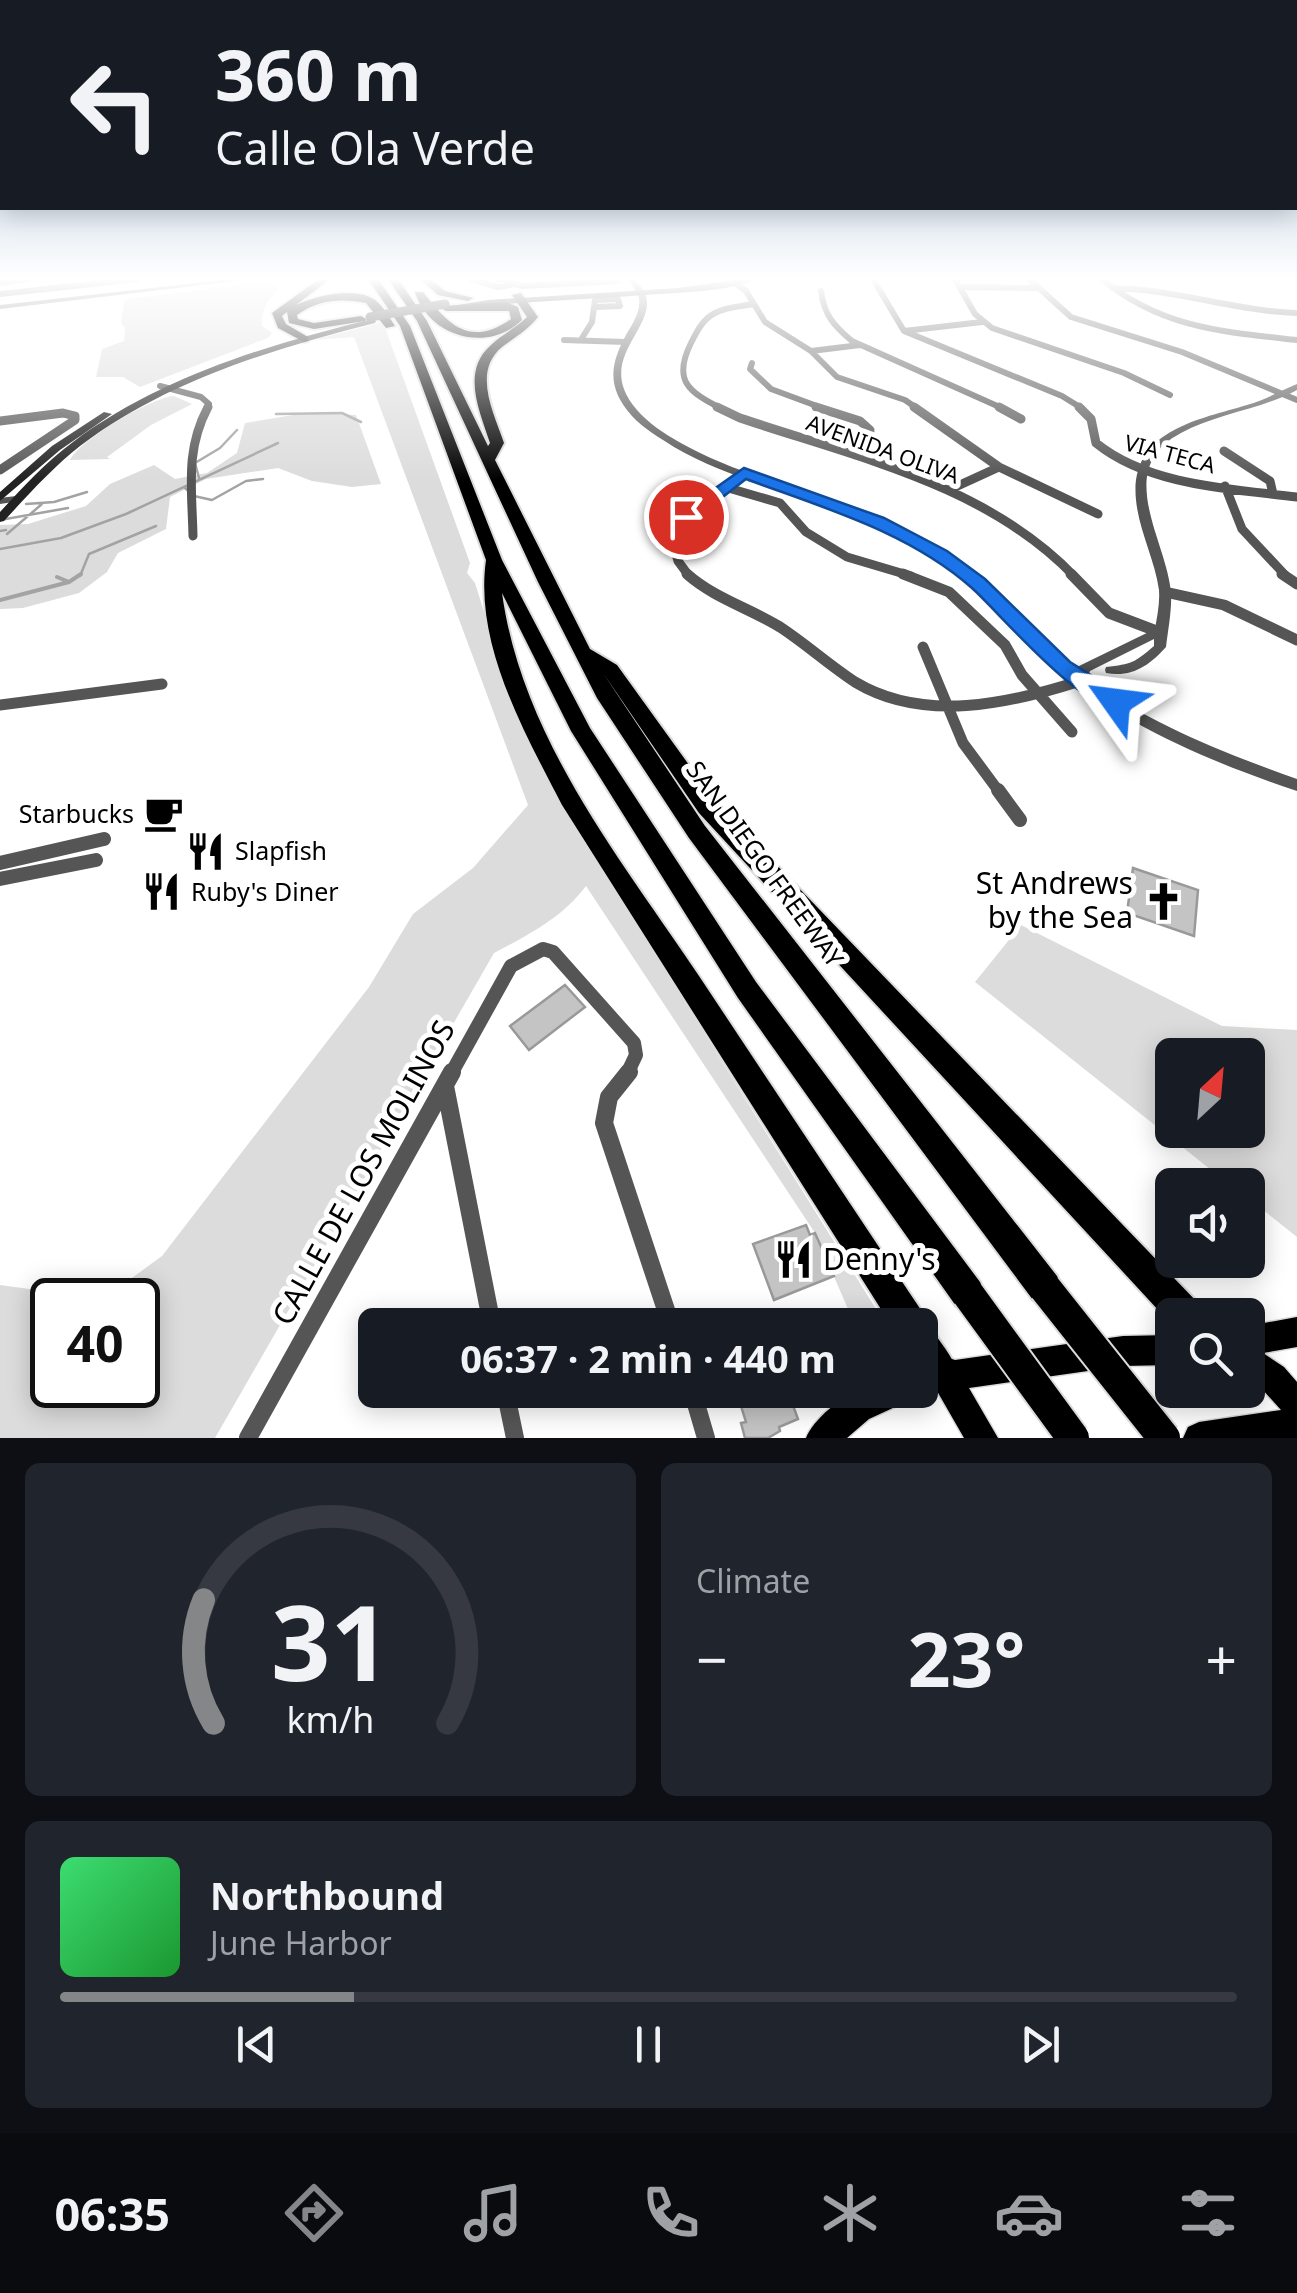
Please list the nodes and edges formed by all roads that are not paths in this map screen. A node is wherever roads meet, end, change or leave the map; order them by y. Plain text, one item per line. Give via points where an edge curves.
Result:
1 (267, 346) edge
2 (400, 346) edge
3 (413, 346) edge
4 (434, 346) edge
5 (498, 346) edge
6 (624, 346) edge
7 (689, 346) edge
8 (804, 346) edge
9 (851, 346) edge
10 (862, 346) edge
11 (941, 346) edge
12 (1044, 346) edge
13 (1163, 346) edge
14 (812, 351) junction
15 (752, 363) dead end
16 (1297, 387) edge
17 (165, 388) junction
18 (1286, 394) junction
19 (1170, 395) dead end
20 (1297, 400) edge
21 (439, 412) junction
22 (1021, 419) dead end
23 (0, 421) edge
24 (1224, 452) dead end
25 (855, 455) junction
26 (488, 460) junction
27 (999, 468) junction
28 (1143, 468) junction
29 (0, 470) edge
30 (744, 473) junction
31 (1225, 486) junction
32 (725, 487) junction
33 (951, 490) junction
34 (1273, 494) junction
35 (1297, 497) edge
36 (5, 506) edge
37 (1098, 514) dead end
38 (192, 533) dead end
39 (494, 560) junction
40 (1297, 584) edge
41 (1165, 592) junction
42 (772, 622) joint
43 (1159, 638) junction
44 (1297, 640) edge
45 (923, 646) dead end
46 (584, 653) junction
47 (1080, 681) junction
48 (162, 684) dead end
49 (1040, 693) junction
50 (0, 705) edge
51 (944, 705) junction
52 (1072, 732) dead end
53 (1297, 784) edge
54 (1020, 820) dead end
55 (104, 839) dead end
56 (96, 860) dead end
57 (0, 863) edge
58 (0, 879) edge
59 (444, 1086) junction
60 (1170, 1298) edge
61 (489, 1308) edge
62 (665, 1308) edge
63 (899, 1308) edge
64 (1297, 1332) edge
65 (1265, 1339) edge
66 (1155, 1350) edge
67 (1265, 1373) edge
68 (938, 1375) edge
69 (938, 1385) edge
70 (1297, 1405) edge
71 (509, 1408) edge
72 (697, 1408) edge
73 (858, 1408) edge
74 (1297, 1424) edge
75 (248, 1438) edge
76 (515, 1438) edge
77 (706, 1438) edge
78 (822, 1438) edge
79 (982, 1438) edge
80 (1073, 1438) edge
81 (1164, 1438) edge
82 (1199, 1438) edge

1 - 17 main road
2 - 21 highway
3 - 21 highway
4 - 26 highway, SAN DIEGO FREEWAY
5 - 26 highway via 478,379 497,444
6 - 30 street via 615,380 633,412 678,446
7 - 25 street, AVENIDA OLIVA via 681,372 718,409
8 - 14 street
9 - 14 street
10 - 22 street
11 - 28 street, VIA TECA via 1062,396 1092,416 1104,453
12 - 19 street via 1117,369
13 - 18 street
14 - 27 street via 836,377 905,400
15 - 25 street via 755,377 771,388 860,421 870,430 869,442
16 - 18 street
17 - 36 main road via 83,428
17 - 38 street via 209,404 191,448
18 - 20 street
18 - 28 street via 1170,434
21 - 39 highway
23 - 29 street via 75,416
24 - 34 street via 1270,482
25 - 33 street, AVENIDA OLIVA
26 - 46 highway, SAN DIEGO FREEWAY
27 - 33 street
27 - 37 street
28 - 31 street, VIA TECA
28 - 41 street via 1141,499
30 - 32 street
30 - 47 street via 852,511 940,555
31 - 34 street, VIA TECA
31 - 40 street via 1253,548
32 - 42 street via 681,524 675,553 698,583
32 - 49 street via 780,503 806,532 847,558 949,592 1002,640
33 - 43 street, AVENIDA OLIVA via 1047,548 1110,612
34 - 35 street, VIA TECA
39 - 63 highway via 492,596 508,665 525,716 573,805
39 - 80 highway, bridge via 618,793 747,990
41 - 43 street
41 - 44 street via 1224,605
42 - 51 street via 862,688 913,704
43 - 47 street
45 - 51 street
46 - 60 highway via 610,669 707,807
46 - 81 highway, SAN DIEGO FREEWAY, bridge via 697,832
47 - 49 street
47 - 53 street via 1218,755
48 - 50 street
49 - 51 street
49 - 52 street
51 - 54 street via 971,757
55 - 57 street
56 - 58 street
59 - 61 street
59 - 62 street, CALLE DE LOS MOLINOS via 511,966 543,949 553,952 634,1042 634,1069 612,1087 603,1104 604,1123
59 - 75 street, CALLE DE LOS MOLINOS
64 - 65 main road
66 - 68 main road
67 - 70 main road
69 - 79 main road
71 - 76 street
72 - 77 street
73 - 78 main road
74 - 82 main road

